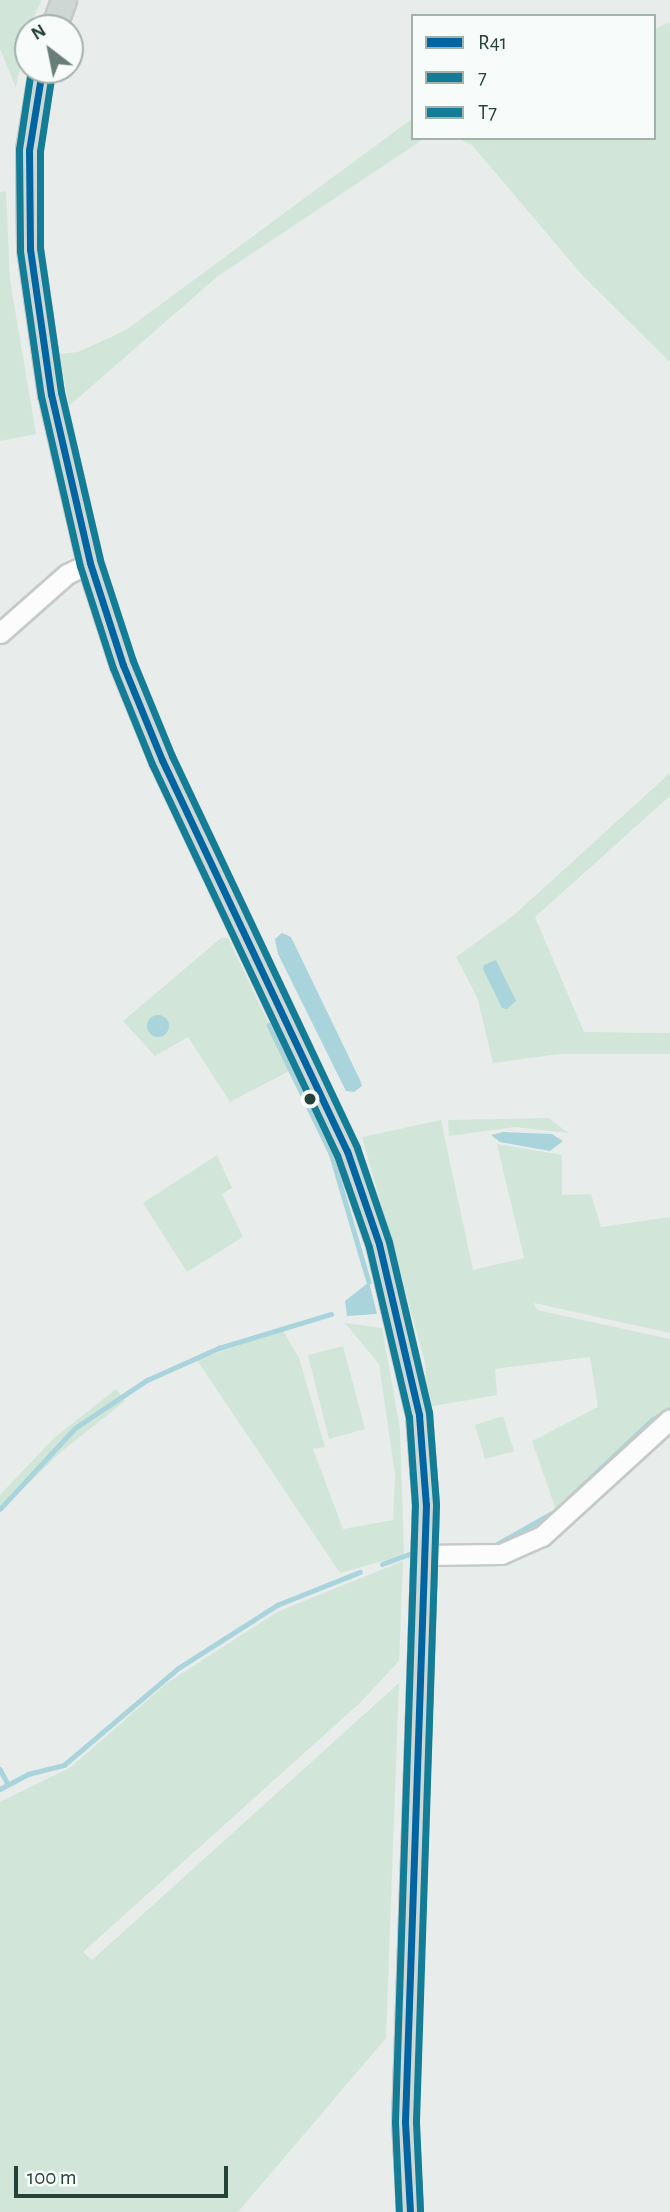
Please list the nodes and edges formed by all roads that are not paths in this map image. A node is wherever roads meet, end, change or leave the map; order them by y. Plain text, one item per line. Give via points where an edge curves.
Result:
1 (39, 84) edge
2 (90, 563) junction
3 (0, 633) edge
4 (670, 1419) edge
5 (424, 1555) junction
6 (410, 2212) edge

1 - 2 main road via 29,150 30,249 51,394
2 - 3 street via 67,574
2 - 5 main road via 144,720 310,1068 365,1201 400,1323 419,1415 425,1461
4 - 5 street via 542,1536 501,1554
5 - 6 main road via 405,2122

